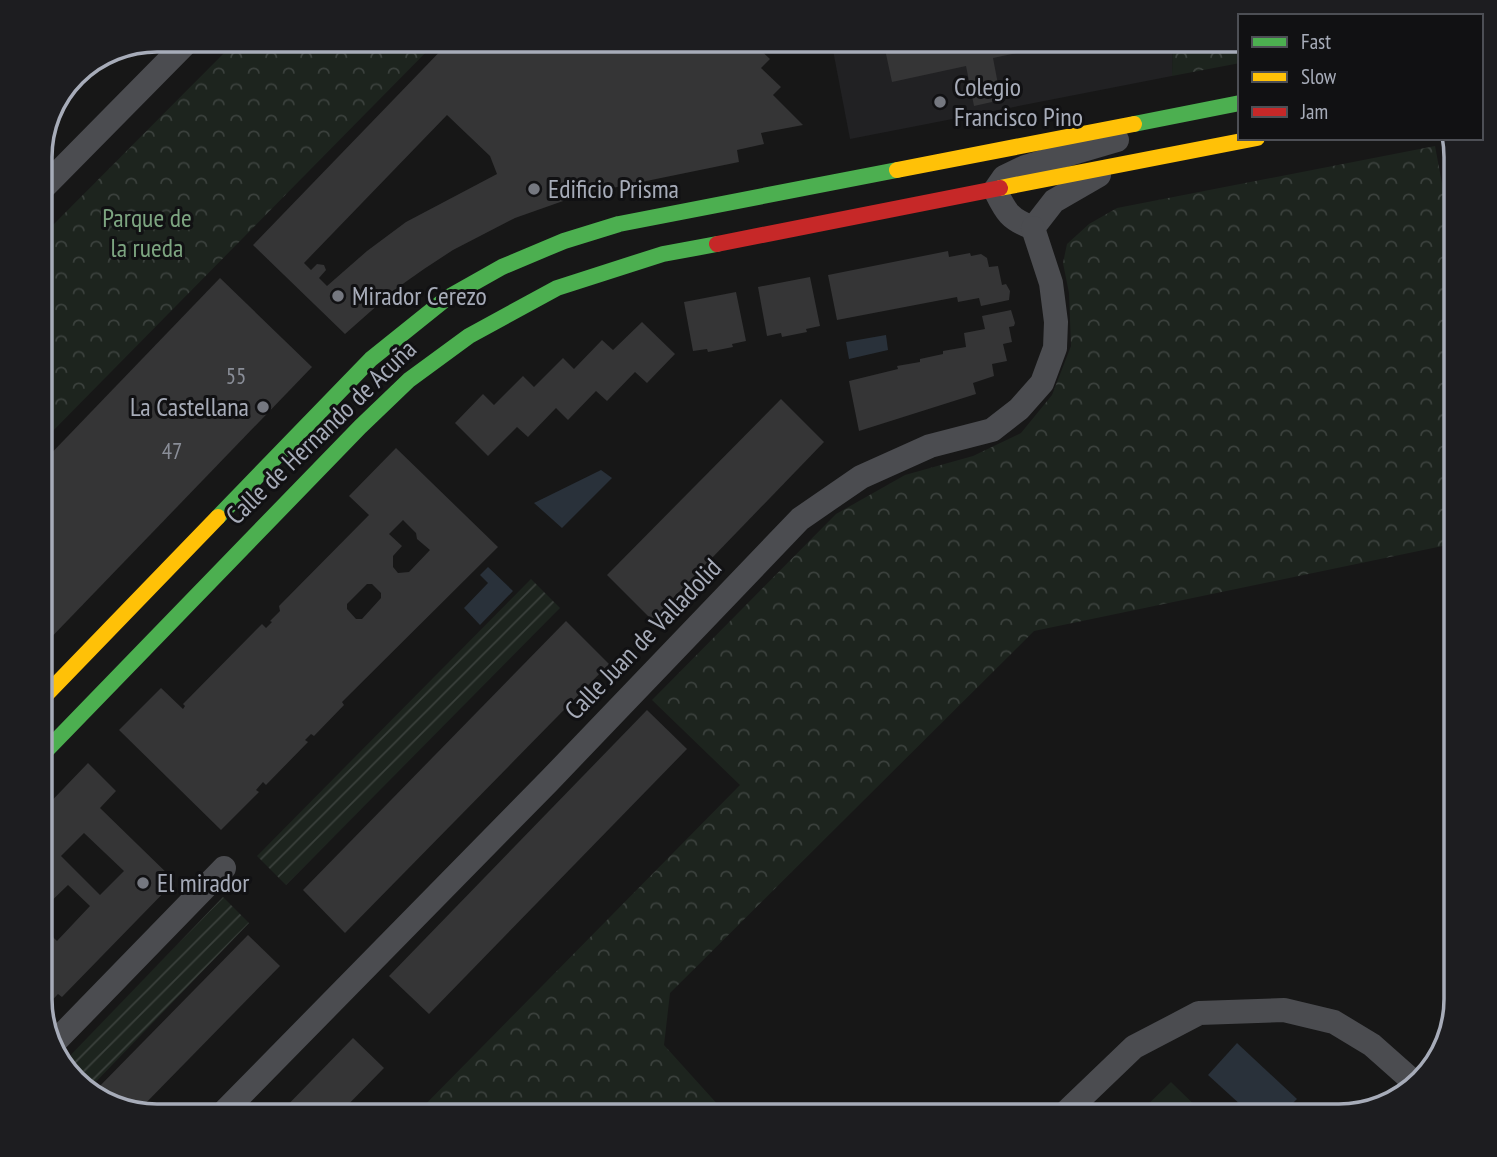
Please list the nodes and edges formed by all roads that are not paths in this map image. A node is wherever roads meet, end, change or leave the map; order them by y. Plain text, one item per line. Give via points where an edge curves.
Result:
1 (176, 53) edge
2 (1238, 103) edge
3 (1140, 122) junction
4 (1247, 140) edge
5 (967, 156) junction
6 (1115, 166) junction
7 (1032, 174) junction
8 (53, 178) edge
9 (995, 190) junction
10 (1054, 201) junction
11 (1033, 228) junction
12 (53, 688) edge
13 (53, 744) edge
14 (225, 868) dead end
15 (60, 1037) edge
16 (1409, 1078) edge
17 (232, 1104) edge
18 (1075, 1104) edge

1 - 8 street
2 - 3 street, Calle de Hernando de Acuña
3 - 5 street, Calle de Hernando de Acuña
3 - 7 street, Calle de Hernando de Acuña via 1115,142
4 - 6 street, Calle de Hernando de Acuña
5 - 7 street, Calle de Hernando de Acuña via 992,168
5 - 12 street, Calle de Hernando de Acuña via 619,224 502,267 447,298 371,359
6 - 7 street, Calle de Hernando de Acuña
6 - 10 street
7 - 9 street, Calle de Hernando de Acuña via 1004,177
7 - 10 street
9 - 11 street via 1015,221
9 - 13 street, Calle de Hernando de Acuña via 663,254 557,288 469,336 410,380 360,427
10 - 11 street
11 - 17 street, Calle Juan de Valladolid via 1051,283 1055,348 1042,383 1019,409 992,430 930,446 861,477 800,519
14 - 15 street
16 - 18 street via 1372,1045 1334,1022 1284,1010 1199,1013 1134,1047

